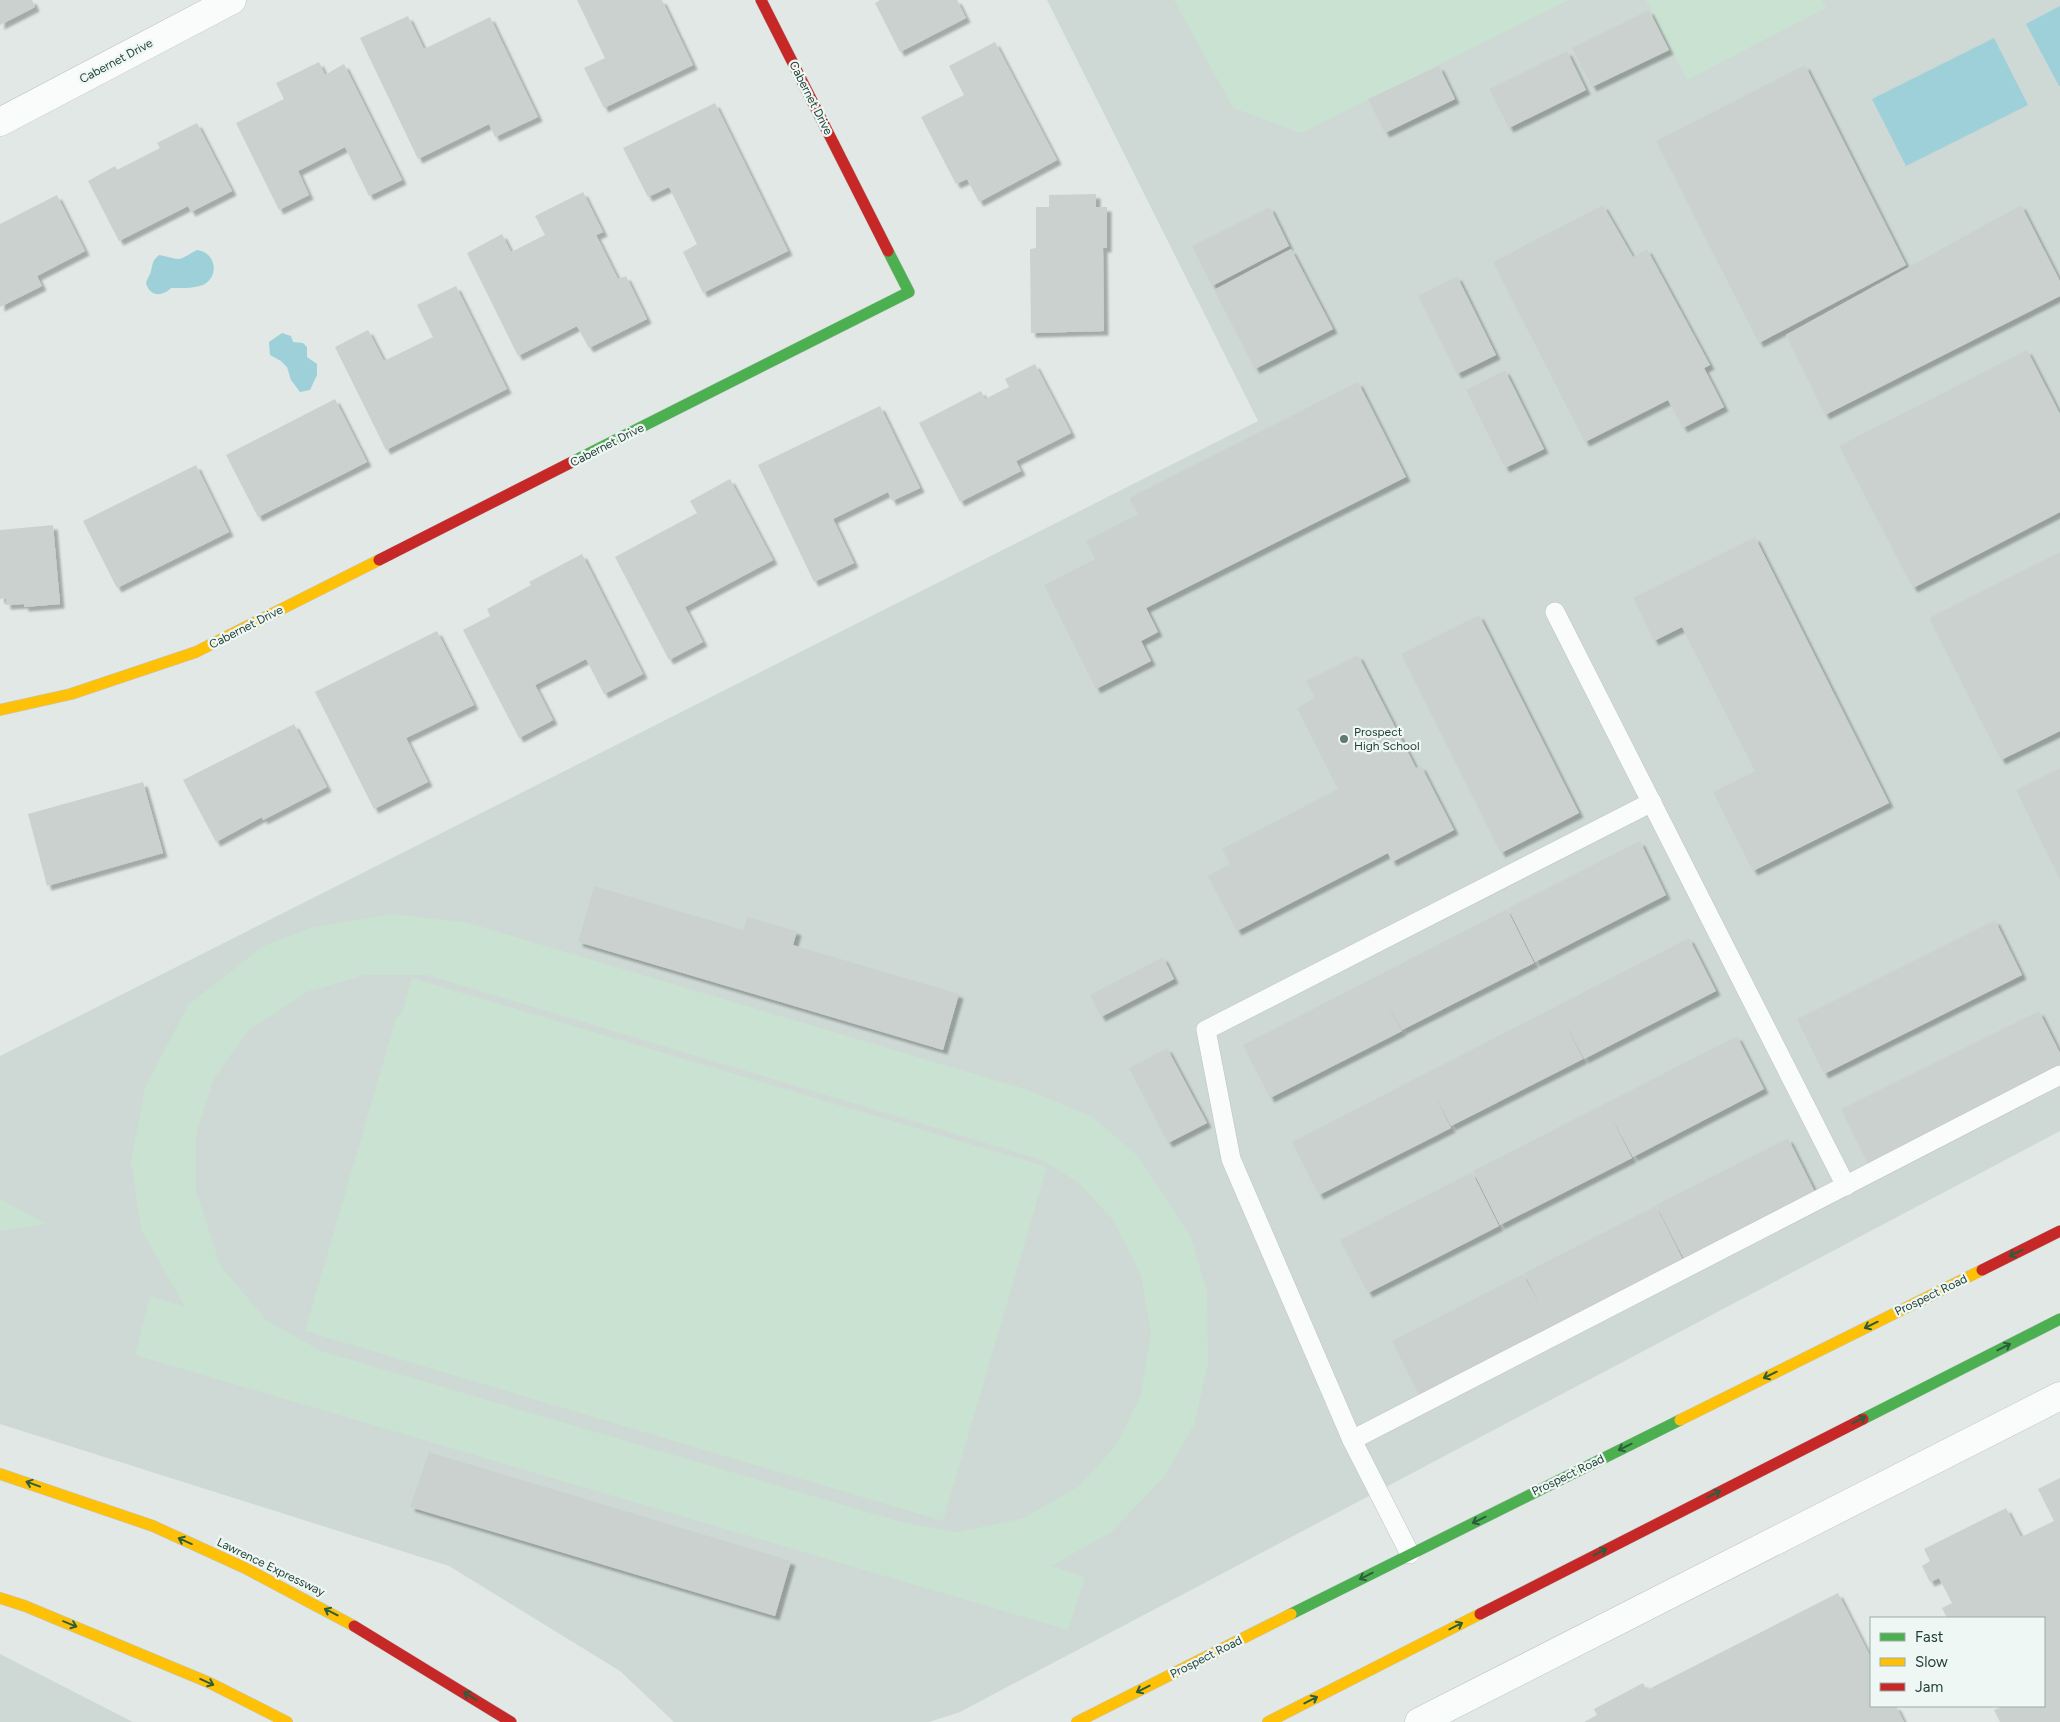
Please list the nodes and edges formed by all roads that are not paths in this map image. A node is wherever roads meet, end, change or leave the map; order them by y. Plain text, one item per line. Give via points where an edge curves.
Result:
1 (232, 0) edge
2 (761, 0) edge
3 (0, 122) edge
4 (1555, 612) dead end
5 (0, 710) edge
6 (1652, 802) junction
7 (2060, 1075) edge
8 (1846, 1186) junction
9 (2060, 1231) edge
10 (2060, 1319) edge
11 (2060, 1396) edge
12 (1352, 1440) junction
13 (0, 1474) edge
14 (1410, 1554) junction
15 (0, 1598) edge
16 (287, 1722) edge
17 (511, 1722) edge
18 (1078, 1722) edge
19 (1268, 1722) edge
20 (1419, 1722) edge

1 - 3 street, Cabernet Drive
2 - 5 main road, Cabernet Drive via 909,292 196,652 71,694
4 - 6 lane
6 - 8 lane
6 - 12 lane via 1206,1030 1231,1159
7 - 8 lane
8 - 12 lane
9 -> 14 main road, Prospect Road
19 -> 10 main road
11 - 20 street
12 - 14 lane
17 -> 13 main road, Lawrence Expressway via 348,1622 245,1568 153,1526
14 -> 18 main road, Prospect Road
15 -> 16 main road via 210,1683

